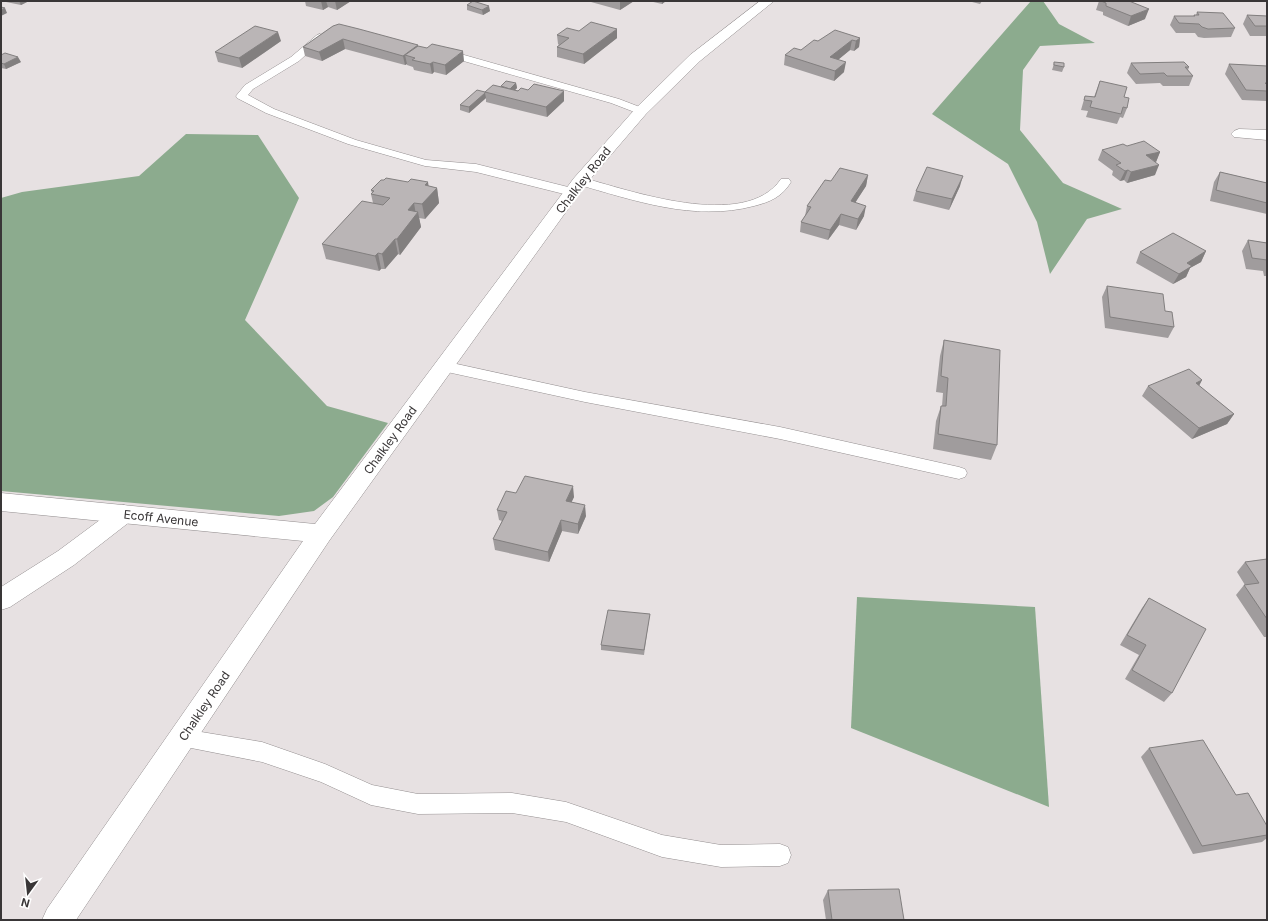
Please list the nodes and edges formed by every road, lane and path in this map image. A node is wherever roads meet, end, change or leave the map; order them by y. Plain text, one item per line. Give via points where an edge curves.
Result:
1 (768, 1) edge
2 (329, 30) edge
3 (430, 49) edge
4 (641, 111) junction
5 (1239, 134) dead end
6 (1267, 135) edge
7 (785, 182) dead end
8 (576, 187) junction
9 (443, 366) junction
10 (959, 473) dead end
11 (1, 502) edge
12 (124, 514) junction
13 (322, 534) junction
14 (1, 600) edge
15 (183, 738) junction
16 (780, 855) dead end
17 (58, 920) edge

1 - 4 street, Chalkley Road via 695,58
2 - 8 lane via 295,59 249,87 241,96 270,112 352,142 425,163 476,168
3 - 4 lane via 615,101
4 - 8 street, Chalkley Road
5 - 6 street
7 - 8 lane via 775,195 753,203 733,207 702,208
8 - 9 street, Chalkley Road
9 - 10 lane via 585,397 780,432
9 - 13 street, Chalkley Road
11 - 12 street, Ecoff Avenue
12 - 13 street, Ecoff Avenue
12 - 14 street via 66,558
13 - 15 street, Chalkley Road
15 - 16 lane via 262,752 325,774 371,795 418,804 512,803 566,812 662,846 721,856
15 - 17 street, Chalkley Road

